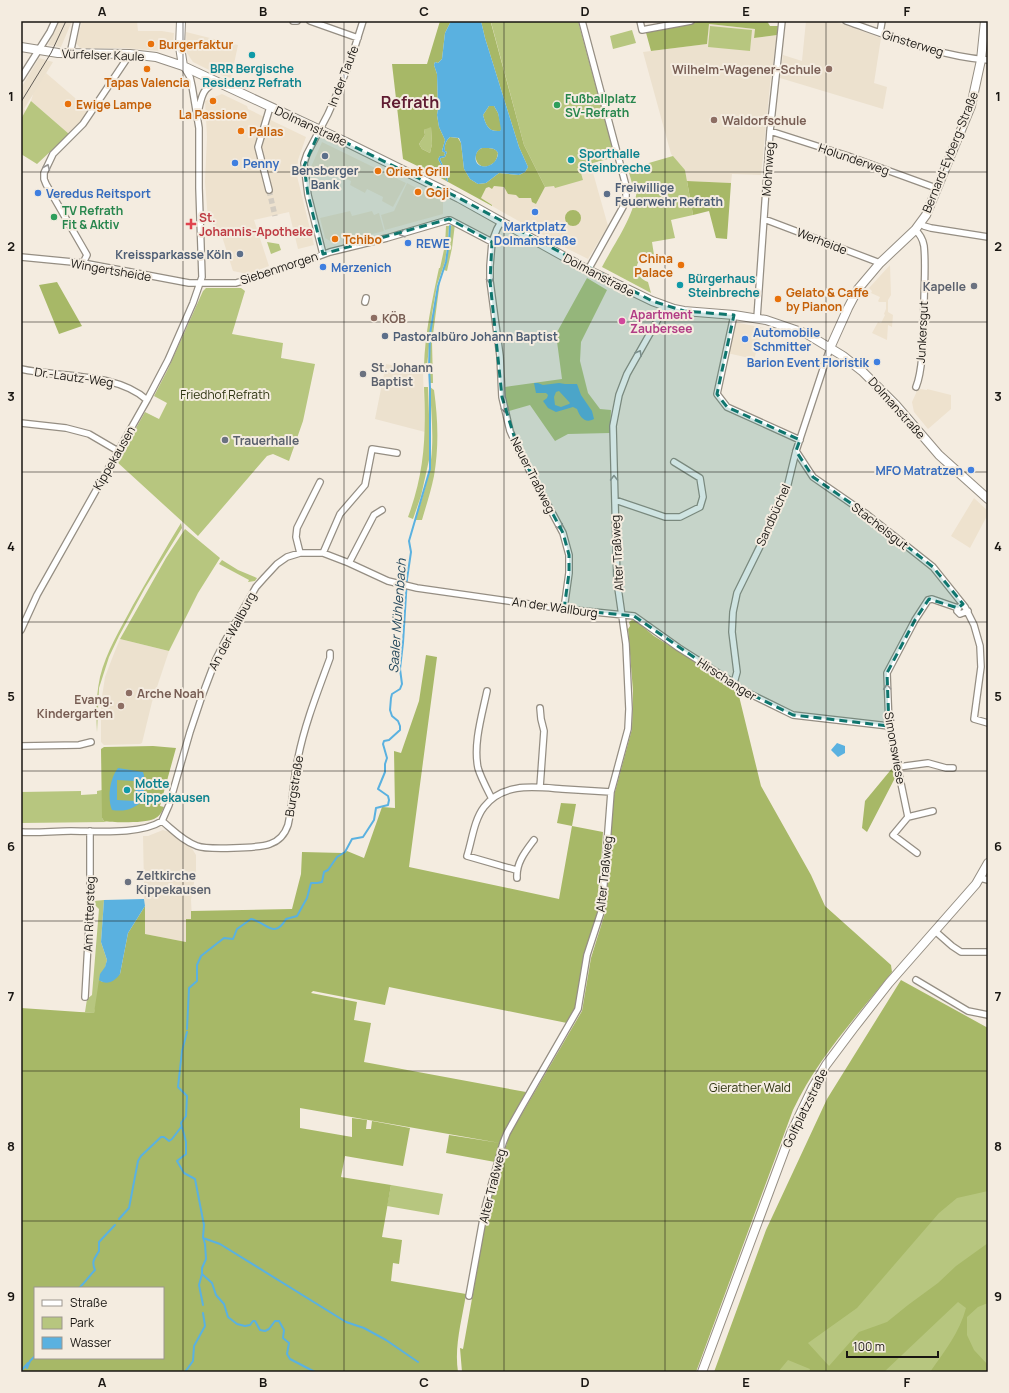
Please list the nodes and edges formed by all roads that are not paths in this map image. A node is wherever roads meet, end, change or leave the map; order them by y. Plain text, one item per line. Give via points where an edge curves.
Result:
1 (55, 21) edge
2 (77, 21) edge
3 (181, 21) edge
4 (294, 21) edge
5 (297, 21) edge
6 (310, 21) edge
7 (363, 21) edge
8 (582, 21) edge
9 (640, 21) edge
10 (691, 21) edge
11 (782, 21) edge
12 (846, 21) edge
13 (882, 21) edge
14 (986, 21) edge
15 (880, 33) junction
16 (358, 38) junction
17 (21, 47) edge
18 (38, 51) junction
19 (70, 54) junction
20 (130, 54) junction
21 (985, 60) edge
22 (183, 66) junction
23 (21, 78) edge
24 (216, 82) junction
25 (270, 107) junction
26 (197, 115) junction
27 (320, 130) junction
28 (770, 131) junction
29 (936, 188) junction
30 (268, 190) tunnel mouth
31 (764, 219) junction
32 (501, 222) junction
33 (918, 227) junction
34 (988, 237) edge
35 (492, 242) junction
36 (323, 254) junction
37 (21, 257) edge
38 (83, 263) junction
39 (880, 263) junction
40 (588, 270) junction
41 (200, 283) junction
42 (664, 306) junction
43 (734, 315) junction
44 (757, 318) junction
45 (830, 348) junction
46 (21, 369) edge
47 (916, 387) dead end
48 (147, 400) junction
49 (21, 423) edge
50 (800, 440) junction
51 (118, 450) junction
52 (796, 451) junction
53 (397, 453) dead end
54 (674, 462) dead end
55 (320, 482) dead end
56 (988, 499) edge
57 (615, 500) junction
58 (382, 510) dead end
59 (300, 553) junction
60 (323, 553) junction
61 (349, 563) junction
62 (960, 606) junction
63 (564, 610) junction
64 (968, 611) junction
65 (622, 615) junction
66 (21, 630) edge
67 (330, 653) dead end
68 (734, 683) junction
69 (487, 691) dead end
70 (540, 708) dead end
71 (988, 723) edge
72 (889, 726) junction
73 (91, 742) dead end
74 (21, 746) edge
75 (898, 768) junction
76 (953, 768) dead end
77 (540, 787) junction
78 (611, 792) junction
79 (492, 799) junction
80 (933, 811) dead end
81 (908, 817) junction
82 (162, 820) junction
83 (90, 831) junction
84 (21, 832) edge
85 (534, 840) dead end
86 (917, 854) dead end
87 (988, 863) edge
88 (516, 870) junction
89 (517, 878) dead end
90 (984, 879) edge
91 (935, 931) junction
92 (988, 952) edge
93 (916, 980) dead end
94 (85, 997) dead end
95 (988, 1015) edge
96 (469, 1296) dead end
97 (702, 1372) edge

1 - 18 street
2 - 19 street
3 - 22 main road via 180,51
4 - 5 street
6 - 16 street
7 - 16 street, In der Taufe
8 - 40 street via 626,186 623,207
9 - 10 street via 642,30
11 - 28 street, Mohnweg
12 - 15 street, Ginsterweg
13 - 15 street
14 - 21 main road, Bernard-Eyberg-Straße
15 - 21 street, Ginsterweg via 957,57
16 - 27 street, In der Taufe
17 - 18 main road, Vürfelser Kaule
18 - 19 main road, Vürfelser Kaule
18 - 23 street
19 - 20 main road, Vürfelser Kaule
20 - 22 main road, Vürfelser Kaule via 156,57
38 -> 20 street via 87,255 46,184 44,176 53,154 83,124
21 - 29 main road, Bernard-Eyberg-Straße via 971,106
22 - 24 main road, Dolmanstraße
22 - 26 street via 190,77
24 - 25 main road, Dolmanstraße
24 - 26 street via 203,93
25 - 27 main road, Dolmanstraße
25 - 30 street via 258,147
26 - 41 street via 203,270
27 - 32 main road, Dolmanstraße via 459,198
27 - 36 street, In der Taufe via 307,154 304,166 308,195
28 - 29 street, Holunderweg
28 - 31 street, Mohnweg
29 - 33 main road, Bernard-Eyberg-Straße via 930,206
31 - 39 street, Werheide
31 - 44 street, Mohnweg
32 - 35 street, Neuer Traßweg
32 - 40 main road, Dolmanstraße
33 - 34 street
33 - 39 main road, Bernard-Eyberg-Straße
33 - 47 street, Junkersgut via 924,246 924,263 922,342
35 -> 36 street, Siebenmorgen via 450,220
35 -> 63 street, Neuer Traßweg via 490,281 500,356 502,397 510,431 565,541 570,573
36 - 41 street, Siebenmorgen via 242,282
37 - 38 street, Wingertsheide
38 - 41 street, Wingertsheide via 177,282
39 - 45 main road, Bernard-Eyberg-Straße via 858,289
40 - 42 main road, Dolmanstraße
41 - 48 street, Kippekausen via 168,360
42 - 43 main road, Dolmanstraße via 684,311
57 -> 42 street, Alter Traßweg via 613,426 619,395 627,374
43 - 44 main road, Dolmanstraße
43 - 50 street via 717,394 727,406
44 - 45 main road, Dolmanstraße via 807,334
45 - 50 street, Sandbüchel
45 - 56 main road, Dolmanstraße via 862,371 896,405 939,455
46 - 48 street, Dr.-Lautz-Weg via 120,383
48 - 51 street, Kippekausen
49 - 51 street via 66,428 89,434
50 - 52 street, Sandbüchel
51 - 66 street, Kippekausen via 37,595
52 - 62 street, Stachelsgut via 813,477 865,513 933,567
52 - 68 street, Sandbüchel via 787,488 734,602 732,632 737,672
53 - 60 street via 372,448 365,485 340,514
54 - 57 street, Alter Traßweg via 700,478 703,497 700,507 680,517 665,517
55 - 59 street via 297,528 296,537
57 - 65 street, Alter Traßweg via 617,580
58 - 61 street via 374,515
59 - 60 street, An der Wallburg
59 - 82 street, An der Wallburg via 287,557 277,564 256,587 225,641 202,696 169,805
60 - 61 street, An der Wallburg
61 - 63 street, An der Wallburg via 388,581 414,587
62 - 64 street, Stachelsgut
62 - 64 street via 960,614
72 -> 62 street, Simonswiese via 887,674 915,620 928,600
63 - 65 street, An der Wallburg
64 - 71 street, Stachelsgut via 980,646 981,666 974,719
65 - 68 street, Hirschanger via 634,616
65 - 78 street, Alter Traßweg via 626,644 628,729
67 - 82 street, Burgstraße via 305,730 296,769 290,818 281,838 262,846 199,847 187,842
68 - 72 street, Hirschanger via 747,693 793,715
69 - 79 street via 476,740 479,769
70 - 77 street via 544,731
72 - 75 street, Simonswiese
73 - 74 street via 78,745
75 - 76 street via 928,763
75 - 81 street, Simonswiese
77 - 78 street
77 - 79 street via 512,789
78 - 96 street, Alter Traßweg via 602,909 587,955 578,1008 507,1133 485,1208
79 - 88 street via 478,818 467,856
80 - 81 street
81 - 86 street via 893,835
82 - 83 street via 148,827
83 - 84 street
83 - 94 street, Am Rittersteg via 90,907
85 - 88 street
87 - 90 main road, Golfplatzstraße
88 - 89 street
90 - 91 main road, Golfplatzstraße
91 - 92 street via 961,952
91 - 97 main road, Golfplatzstraße via 853,1029 813,1087 791,1133
93 - 95 street via 968,1011

